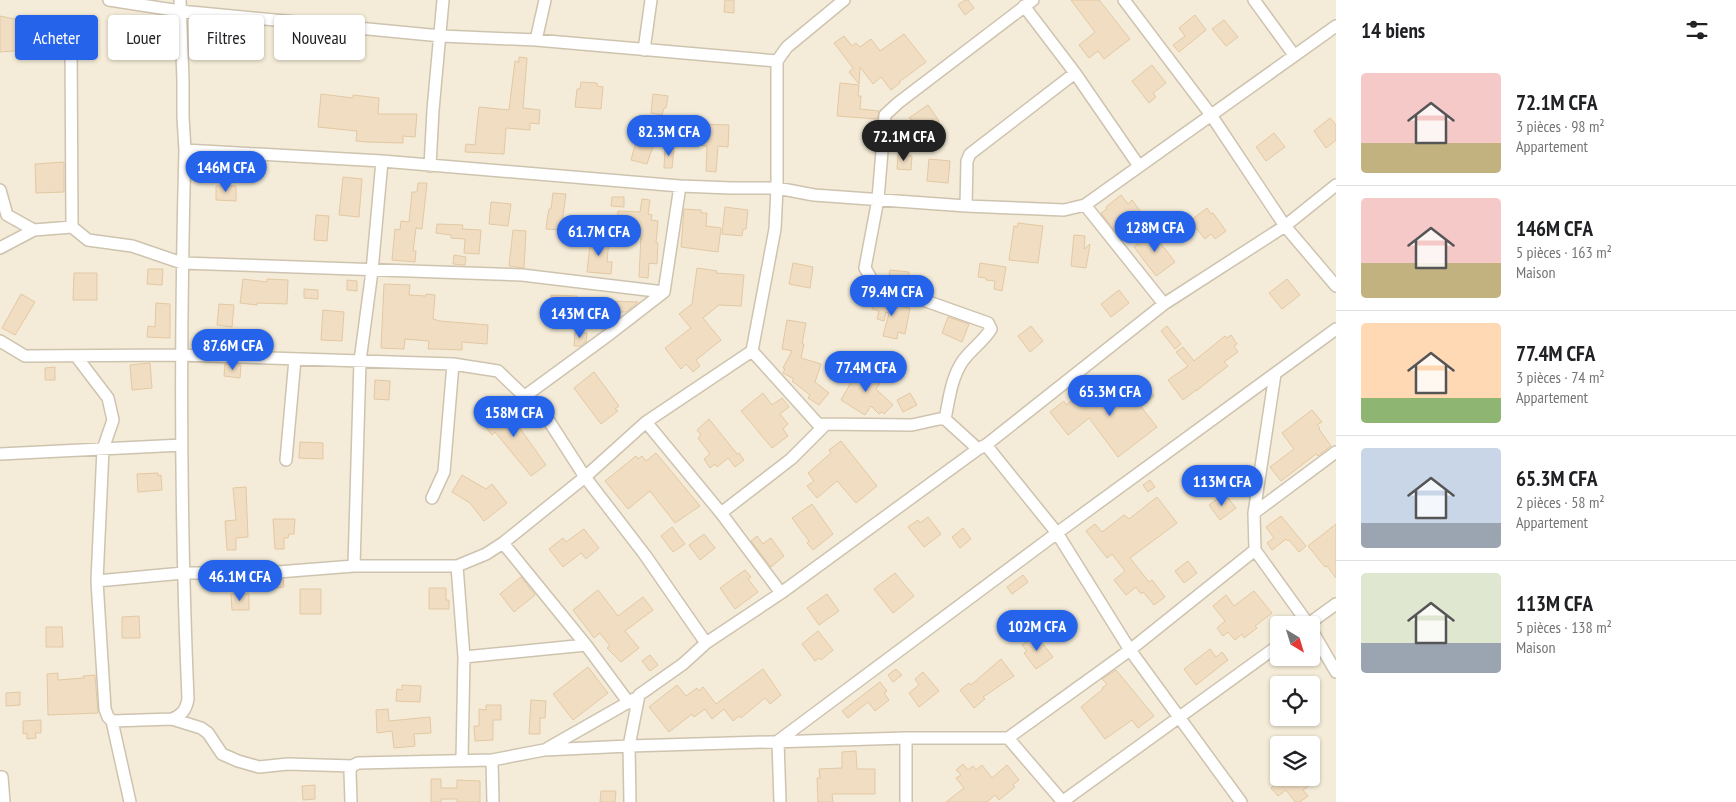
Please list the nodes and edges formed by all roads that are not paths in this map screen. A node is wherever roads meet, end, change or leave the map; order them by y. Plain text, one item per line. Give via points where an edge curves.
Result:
1 (109, 0) edge
2 (443, 0) edge
3 (545, 0) edge
4 (651, 0) edge
5 (844, 0) edge
6 (1124, 0) edge
7 (1254, 0) edge
8 (1029, 3) edge
9 (180, 6) edge
10 (1336, 26) edge
11 (441, 36) junction
12 (536, 40) junction
13 (644, 50) junction
14 (1294, 56) junction
15 (71, 60) edge
16 (777, 61) junction
17 (1075, 73) junction
18 (1212, 115) junction
19 (185, 150) junction
20 (382, 161) junction
21 (430, 166) junction
22 (1139, 166) junction
23 (1336, 184) edge
24 (680, 186) junction
25 (777, 188) junction
26 (0, 190) edge
27 (878, 199) junction
28 (1086, 205) junction
29 (966, 206) junction
30 (1285, 226) junction
31 (72, 227) junction
32 (34, 230) junction
33 (0, 248) edge
34 (182, 263) junction
35 (372, 271) junction
36 (1336, 286) edge
37 (664, 292) junction
38 (1164, 304) junction
39 (1336, 329) edge
40 (0, 341) edge
41 (752, 351) junction
42 (180, 355) junction
43 (76, 356) junction
44 (296, 359) junction
45 (360, 361) junction
46 (453, 364) junction
47 (1275, 374) junction
48 (525, 396) junction
49 (945, 419) junction
50 (646, 422) junction
51 (825, 425) junction
52 (182, 445) junction
53 (982, 447) junction
54 (104, 449) junction
55 (1336, 452) edge
56 (0, 454) edge
57 (286, 460) dead end
58 (585, 478) junction
59 (432, 498) dead end
60 (721, 513) junction
61 (1254, 513) junction
62 (1057, 533) junction
63 (503, 543) junction
64 (1255, 550) junction
65 (354, 566) junction
66 (457, 566) junction
67 (183, 573) junction
68 (98, 581) junction
69 (781, 593) junction
70 (1336, 604) edge
71 (1302, 616) edge
72 (1320, 617) edge
73 (706, 643) junction
74 (586, 645) junction
75 (1320, 645) edge
76 (1130, 650) junction
77 (1270, 652) edge
78 (464, 657) junction
79 (1336, 672) edge
80 (639, 695) junction
81 (629, 703) junction
82 (1180, 718) junction
83 (172, 719) junction
84 (112, 721) junction
85 (906, 738) junction
86 (1008, 738) junction
87 (778, 741) junction
88 (630, 746) junction
89 (544, 750) junction
90 (462, 759) junction
91 (492, 760) junction
92 (352, 766) junction
93 (0, 777) edge
94 (4, 802) edge
95 (130, 802) edge
96 (351, 802) edge
97 (493, 802) edge
98 (630, 802) edge
99 (780, 802) edge
100 (906, 802) edge
101 (1062, 802) edge
102 (1241, 802) edge

1 - 9 street
2 - 11 street
3 - 12 street
4 - 13 street
5 - 16 street via 787,47
6 - 18 street
7 - 14 street
8 - 17 street
8 - 27 street via 886,115
9 - 11 street
9 - 19 street
10 - 14 street
11 - 12 street
11 - 21 street
12 - 13 street
13 - 16 street
14 - 18 street
15 - 31 street
16 - 25 street
17 - 22 street
17 - 29 street via 970,154
18 - 22 street
18 - 30 street
19 - 20 street
19 - 34 street
20 - 21 street
20 - 35 street
21 - 24 street
22 - 28 street
23 - 30 street
24 - 25 street
24 - 37 street
25 - 27 street via 814,195
25 - 41 street via 774,229
26 - 32 street via 7,214
27 - 29 street
27 - 49 street via 865,268 873,282 890,291 988,323 991,329 962,361 952,385
28 - 29 street via 1064,210
28 - 38 street
30 - 36 street
30 - 38 street
31 - 32 street
31 - 34 street via 88,240 132,246
32 - 33 street
34 - 35 street
34 - 42 street
35 - 37 street via 522,275
35 - 45 street
37 - 48 street
38 - 53 street
39 - 47 street
40 - 43 street via 25,356
41 - 50 street
41 - 51 street via 818,424
42 - 43 street
42 - 44 street
42 - 52 street
43 - 54 street via 108,398 113,420
44 - 45 street
44 - 57 street
45 - 46 street
45 - 65 street
46 - 48 street via 498,371
46 - 59 street via 444,472
47 - 61 street
47 - 62 street
48 - 58 street via 547,418
49 - 51 street via 912,425
49 - 53 street
50 - 58 street
50 - 60 street
51 - 60 street via 790,460
52 - 54 street
52 - 67 street
53 - 62 street
53 - 69 street
54 - 56 street
54 - 68 street
55 - 61 street
58 - 63 street
58 - 73 street
60 - 69 street
61 - 64 street
62 - 76 street
62 - 87 street
63 - 66 street
63 - 74 street
64 - 71 street
64 - 76 street
65 - 66 street
65 - 67 street via 266,573
66 - 78 street
67 - 68 street
67 - 83 street via 188,699 180,716
68 - 84 street via 105,709
69 - 73 street
70 - 72 street
73 - 80 street
74 - 78 street
74 - 81 street
75 - 79 street
76 - 82 street
76 - 86 street
77 - 82 street
78 - 90 street
80 - 81 street
80 - 88 street
81 - 89 street
82 - 101 street
82 - 102 street
83 - 84 street
83 - 92 street via 208,732 222,754 259,767 288,764
84 - 95 street
85 - 86 street
85 - 87 street
85 - 100 street
86 - 101 street
87 - 88 street
87 - 99 street
88 - 89 street
88 - 98 street
89 - 91 street
90 - 91 street
90 - 92 street via 358,763
91 - 97 street
92 - 96 street
93 - 94 street

